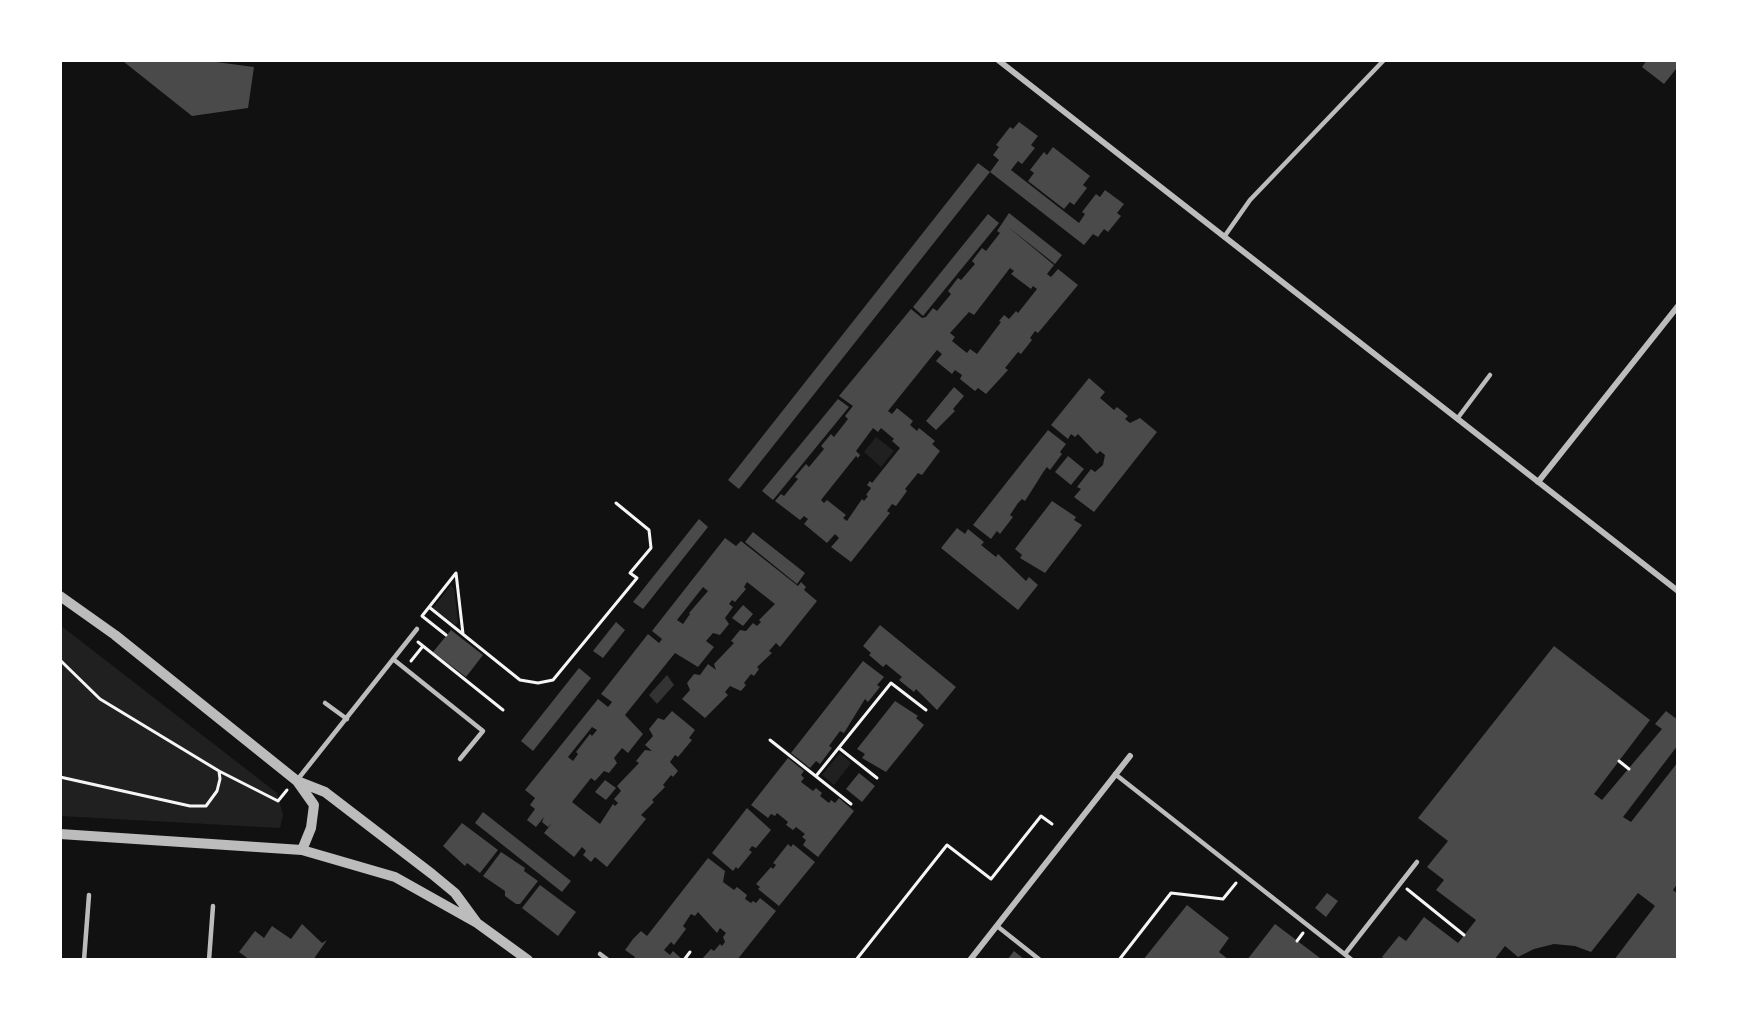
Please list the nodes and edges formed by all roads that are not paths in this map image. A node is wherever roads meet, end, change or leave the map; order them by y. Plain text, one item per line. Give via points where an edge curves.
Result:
1 (998, 60) edge
2 (1384, 60) edge
3 (1224, 237) junction
4 (1678, 306) edge
5 (1490, 375) dead end
6 (1457, 418) junction
7 (1538, 482) junction
8 (1678, 591) edge
9 (60, 596) edge
10 (417, 629) dead end
11 (393, 659) junction
12 (325, 703) dead end
13 (346, 719) junction
14 (1130, 756) dead end
15 (460, 759) dead end
16 (1115, 774) junction
17 (297, 781) junction
18 (60, 834) edge
19 (302, 850) junction
20 (1417, 862) dead end
21 (89, 895) dead end
22 (213, 906) dead end
23 (477, 923) junction
24 (997, 926) junction
25 (600, 954) dead end
26 (1345, 954) junction
27 (84, 960) edge
28 (209, 960) edge
29 (528, 960) edge
30 (608, 960) edge
31 (970, 960) edge
32 (1040, 960) edge
33 (1352, 960) edge

1 - 3 street
2 - 3 lane via 1250,200
3 - 6 street
4 - 7 street
5 - 6 lane
6 - 7 street
7 - 8 street
9 - 17 street via 116,635
10 - 11 lane
11 - 13 lane
11 - 15 lane via 483,730
12 - 13 lane
13 - 17 lane
14 - 16 street
16 - 24 street
16 - 26 lane
17 - 19 street via 314,805 311,828
17 - 23 street via 325,792 456,893
18 - 19 street
19 - 23 street via 395,877
20 - 26 lane
21 - 27 lane
22 - 28 lane
23 - 29 street
24 - 31 street
24 - 32 lane
25 - 30 lane
26 - 33 lane

